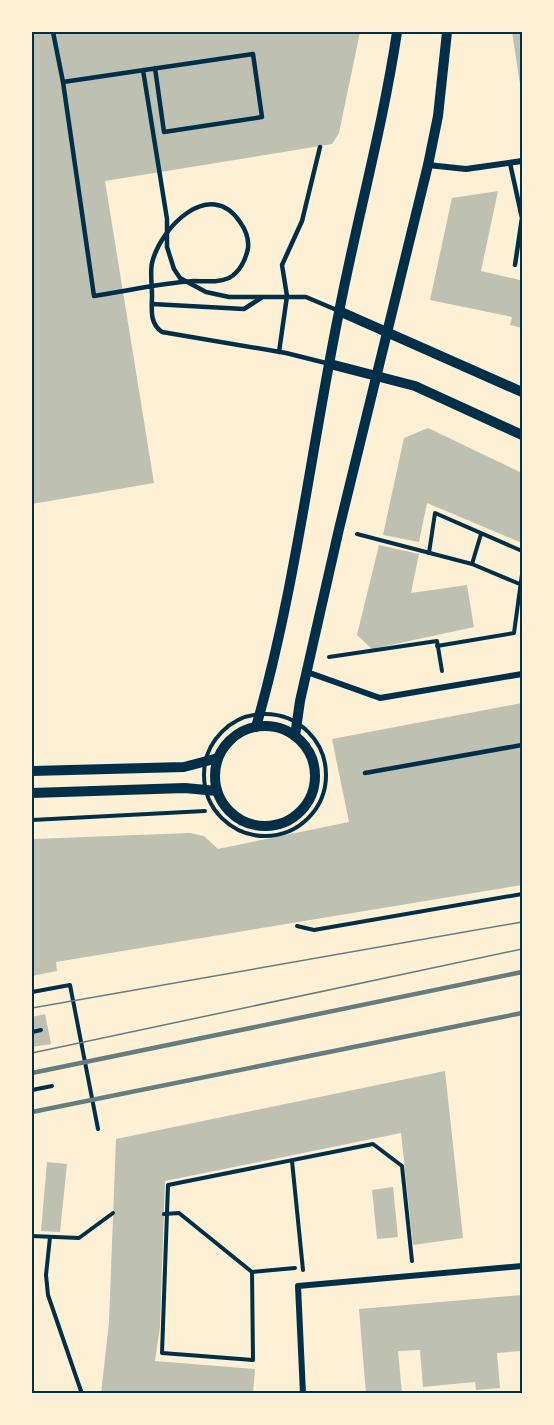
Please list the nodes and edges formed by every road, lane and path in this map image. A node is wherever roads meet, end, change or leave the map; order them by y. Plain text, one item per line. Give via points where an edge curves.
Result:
1 (53, 32) edge
2 (397, 32) edge
3 (447, 32) edge
4 (154, 68) junction
5 (143, 70) junction
6 (63, 82) junction
7 (320, 147) dead end
8 (522, 161) edge
9 (510, 163) junction
10 (428, 165) junction
11 (515, 265) dead end
12 (286, 296) junction
13 (261, 298) junction
14 (152, 304) junction
15 (339, 311) junction
16 (388, 332) junction
17 (279, 352) junction
18 (330, 364) junction
19 (378, 376) junction
20 (522, 392) edge
21 (522, 435) edge
22 (339, 530) junction
23 (481, 534) junction
24 (522, 551) edge
25 (429, 553) junction
26 (472, 564) junction
27 (522, 574) edge
28 (522, 585) edge
29 (437, 646) junction
30 (310, 660) junction
31 (307, 672) junction
32 (522, 674) edge
33 (444, 687) junction
34 (260, 713) junction
35 (297, 722) junction
36 (256, 727) junction
37 (295, 736) junction
38 (522, 745) edge
39 (218, 758) junction
40 (205, 763) junction
41 (32, 771) edge
42 (365, 773) dead end
43 (211, 790) junction
44 (32, 793) edge
45 (215, 810) junction
46 (32, 820) edge
47 (522, 894) edge
48 (297, 926) dead end
49 (32, 992) edge
50 (41, 1030) dead end
51 (32, 1032) edge
52 (52, 1086) dead end
53 (32, 1090) edge
54 (98, 1129) dead end
55 (292, 1161) junction
56 (112, 1213) dead end
57 (165, 1214) junction
58 (32, 1236) edge
59 (50, 1238) junction
60 (412, 1257) junction
61 (401, 1258) dead end
62 (522, 1266) edge
63 (313, 1267) dead end
64 (302, 1268) junction
65 (252, 1272) junction
66 (414, 1276) junction
67 (304, 1286) junction
68 (82, 1394) edge
69 (303, 1394) edge

1 - 6 lane
2 - 15 street
3 - 10 street
4 - 4 lane via 253,54 262,117 164,132
4 - 5 lane
5 - 6 lane
5 - 13 lane via 167,219 167,247 174,268 190,285 206,292
6 - 14 lane via 94,296 193,281 215,282 231,277 244,260 248,246 246,231 229,211 203,205 189,210 169,229 152,263
7 - 12 lane via 302,221 282,265
8 - 9 street
9 - 10 street via 466,169
9 - 11 lane via 522,218
10 - 16 street
12 - 13 lane
12 - 15 lane via 306,297
12 - 17 lane
13 - 14 lane via 244,309
14 - 17 lane via 155,327 162,332
15 - 16 street
15 - 18 street
16 - 19 street
16 - 20 street
17 - 18 lane
18 - 19 street
18 - 34 street via 309,486
19 - 21 street via 415,386
19 - 22 street
22 - 25 path
22 - 30 street
23 - 24 path
23 - 25 path via 435,513
23 - 26 path
25 - 26 path
26 - 28 path
27 - 28 path
28 - 29 path via 514,633
29 - 30 path via 437,641
29 - 33 path
30 - 31 street
31 - 33 street via 380,698
31 - 35 street
32 - 33 street
34 - 35 path via 282,715
34 - 36 street
34 - 40 path via 223,729 210,746
35 - 37 street
35 - 45 path via 315,739 326,768 324,791 307,820 284,833 258,835 237,830
36 - 37 street via 277,727
36 - 39 street via 233,737
37 - 43 street via 310,753 315,785 306,805 289,820 268,826 251,824 231,813
38 - 42 lane
39 - 40 street
39 - 43 street
40 - 41 street via 184,767
40 - 43 path
43 - 44 street
43 - 45 path
45 - 46 path
47 - 48 path via 314,930
49 - 54 path via 70,985
50 - 51 path
52 - 53 path
55 - 57 path via 168,1185
55 - 60 path via 373,1144 402,1166
55 - 64 path
56 - 59 path via 79,1238
57 - 65 path via 179,1213
57 - 65 path via 162,1353 253,1360
58 - 59 path
59 - 68 path via 48,1295
60 - 61 path
60 - 66 path
62 - 66 street
63 - 64 path
64 - 65 path
64 - 67 path
66 - 67 street
67 - 69 street via 298,1286

